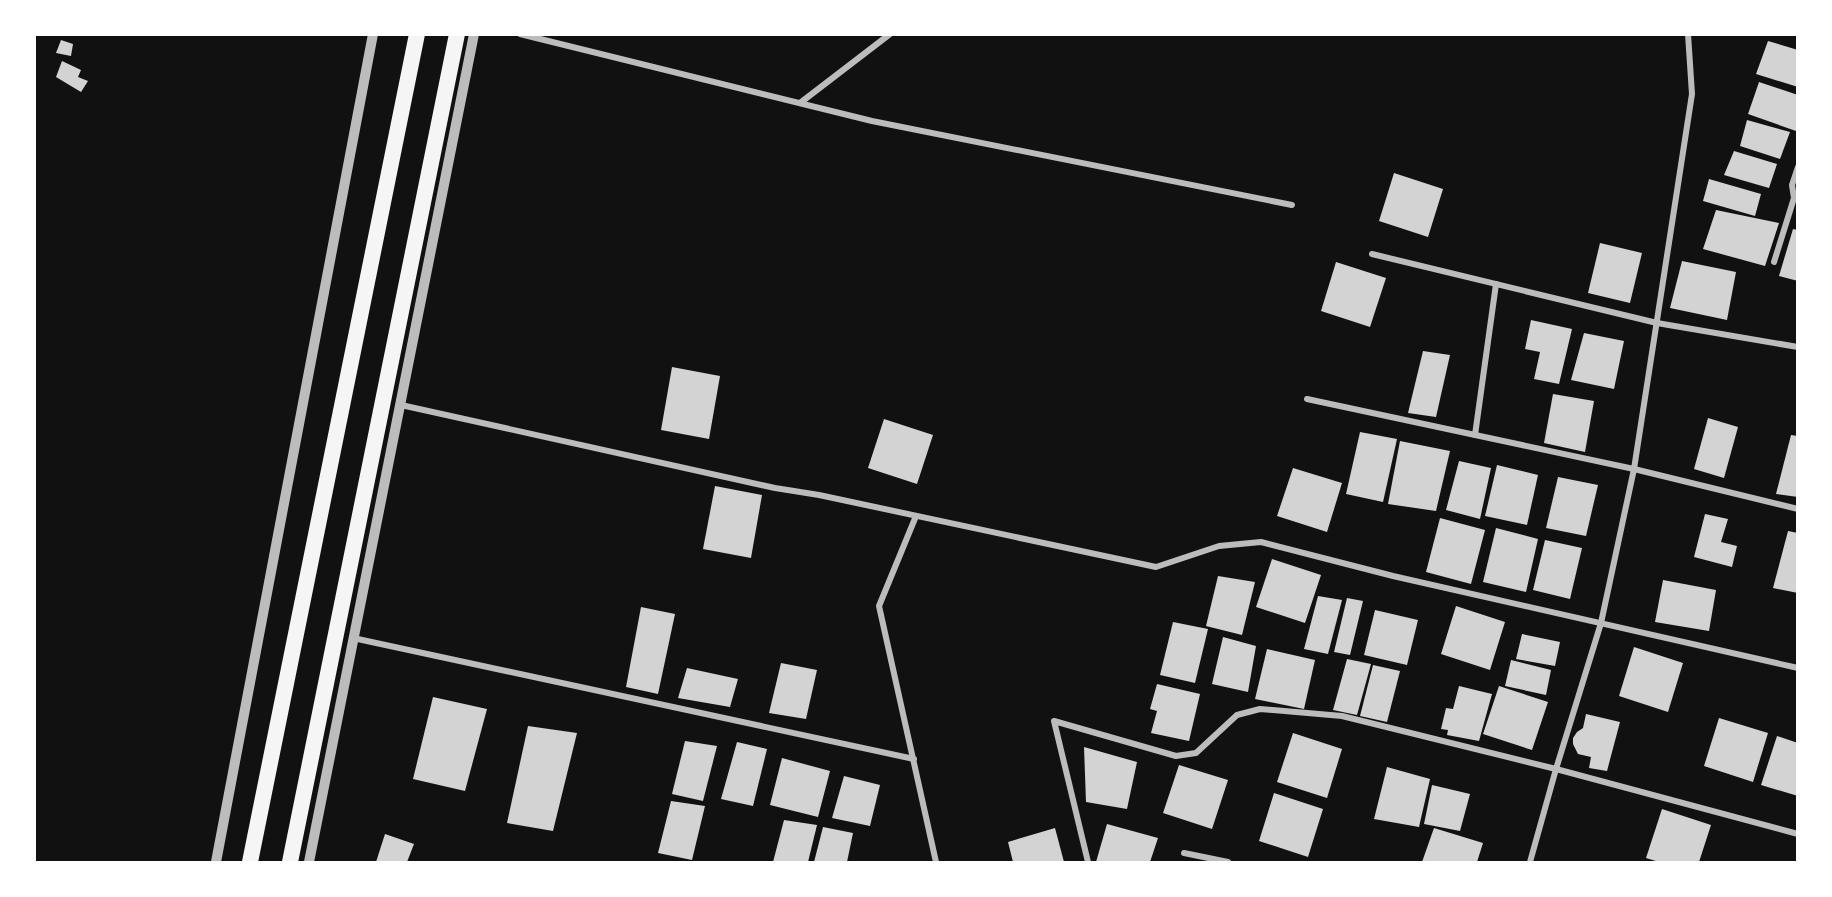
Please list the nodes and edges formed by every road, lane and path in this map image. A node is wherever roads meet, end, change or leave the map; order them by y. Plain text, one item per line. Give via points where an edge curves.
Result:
1 (374, 34) edge
2 (417, 34) edge
3 (457, 34) edge
4 (474, 34) edge
5 (520, 34) edge
6 (890, 34) edge
7 (1688, 34) edge
8 (800, 103) junction
9 (1797, 168) edge
10 (1796, 199) edge
11 (1292, 205) dead end
12 (1372, 254) dead end
13 (1774, 262) dead end
14 (1496, 285) junction
15 (1657, 322) junction
16 (1797, 347) edge
17 (1307, 399) dead end
18 (401, 405) junction
19 (1475, 435) junction
20 (1634, 469) junction
21 (1797, 509) edge
22 (916, 516) junction
23 (1601, 623) junction
24 (353, 639) junction
25 (1797, 668) edge
26 (914, 759) junction
27 (1556, 769) junction
28 (1797, 834) edge
29 (1184, 853) dead end
30 (216, 862) edge
31 (250, 862) edge
32 (290, 862) edge
33 (309, 862) edge
34 (936, 862) edge
35 (1088, 862) edge
36 (1228, 862) edge
37 (1530, 862) edge

1 - 30 street
2 - 31 highway
3 - 32 highway
4 - 18 street
5 - 8 street
6 - 8 street
7 - 15 street via 1692,94
8 - 11 street via 872,121
9 - 10 street via 1792,185
10 - 13 street
12 - 14 street
14 - 15 street
14 - 19 street
15 - 16 street
15 - 20 street
17 - 19 street
18 - 22 street
18 - 24 street
19 - 20 street
20 - 21 street
20 - 23 street
22 - 23 street via 1156,567 1218,546 1261,542
22 - 26 street via 879,606
23 - 25 street
23 - 27 street
24 - 26 street
24 - 33 street
26 - 34 street
27 - 28 street
27 - 35 street via 1342,716 1260,709 1238,715 1196,753 1176,756 1054,721
27 - 37 street
29 - 36 street

